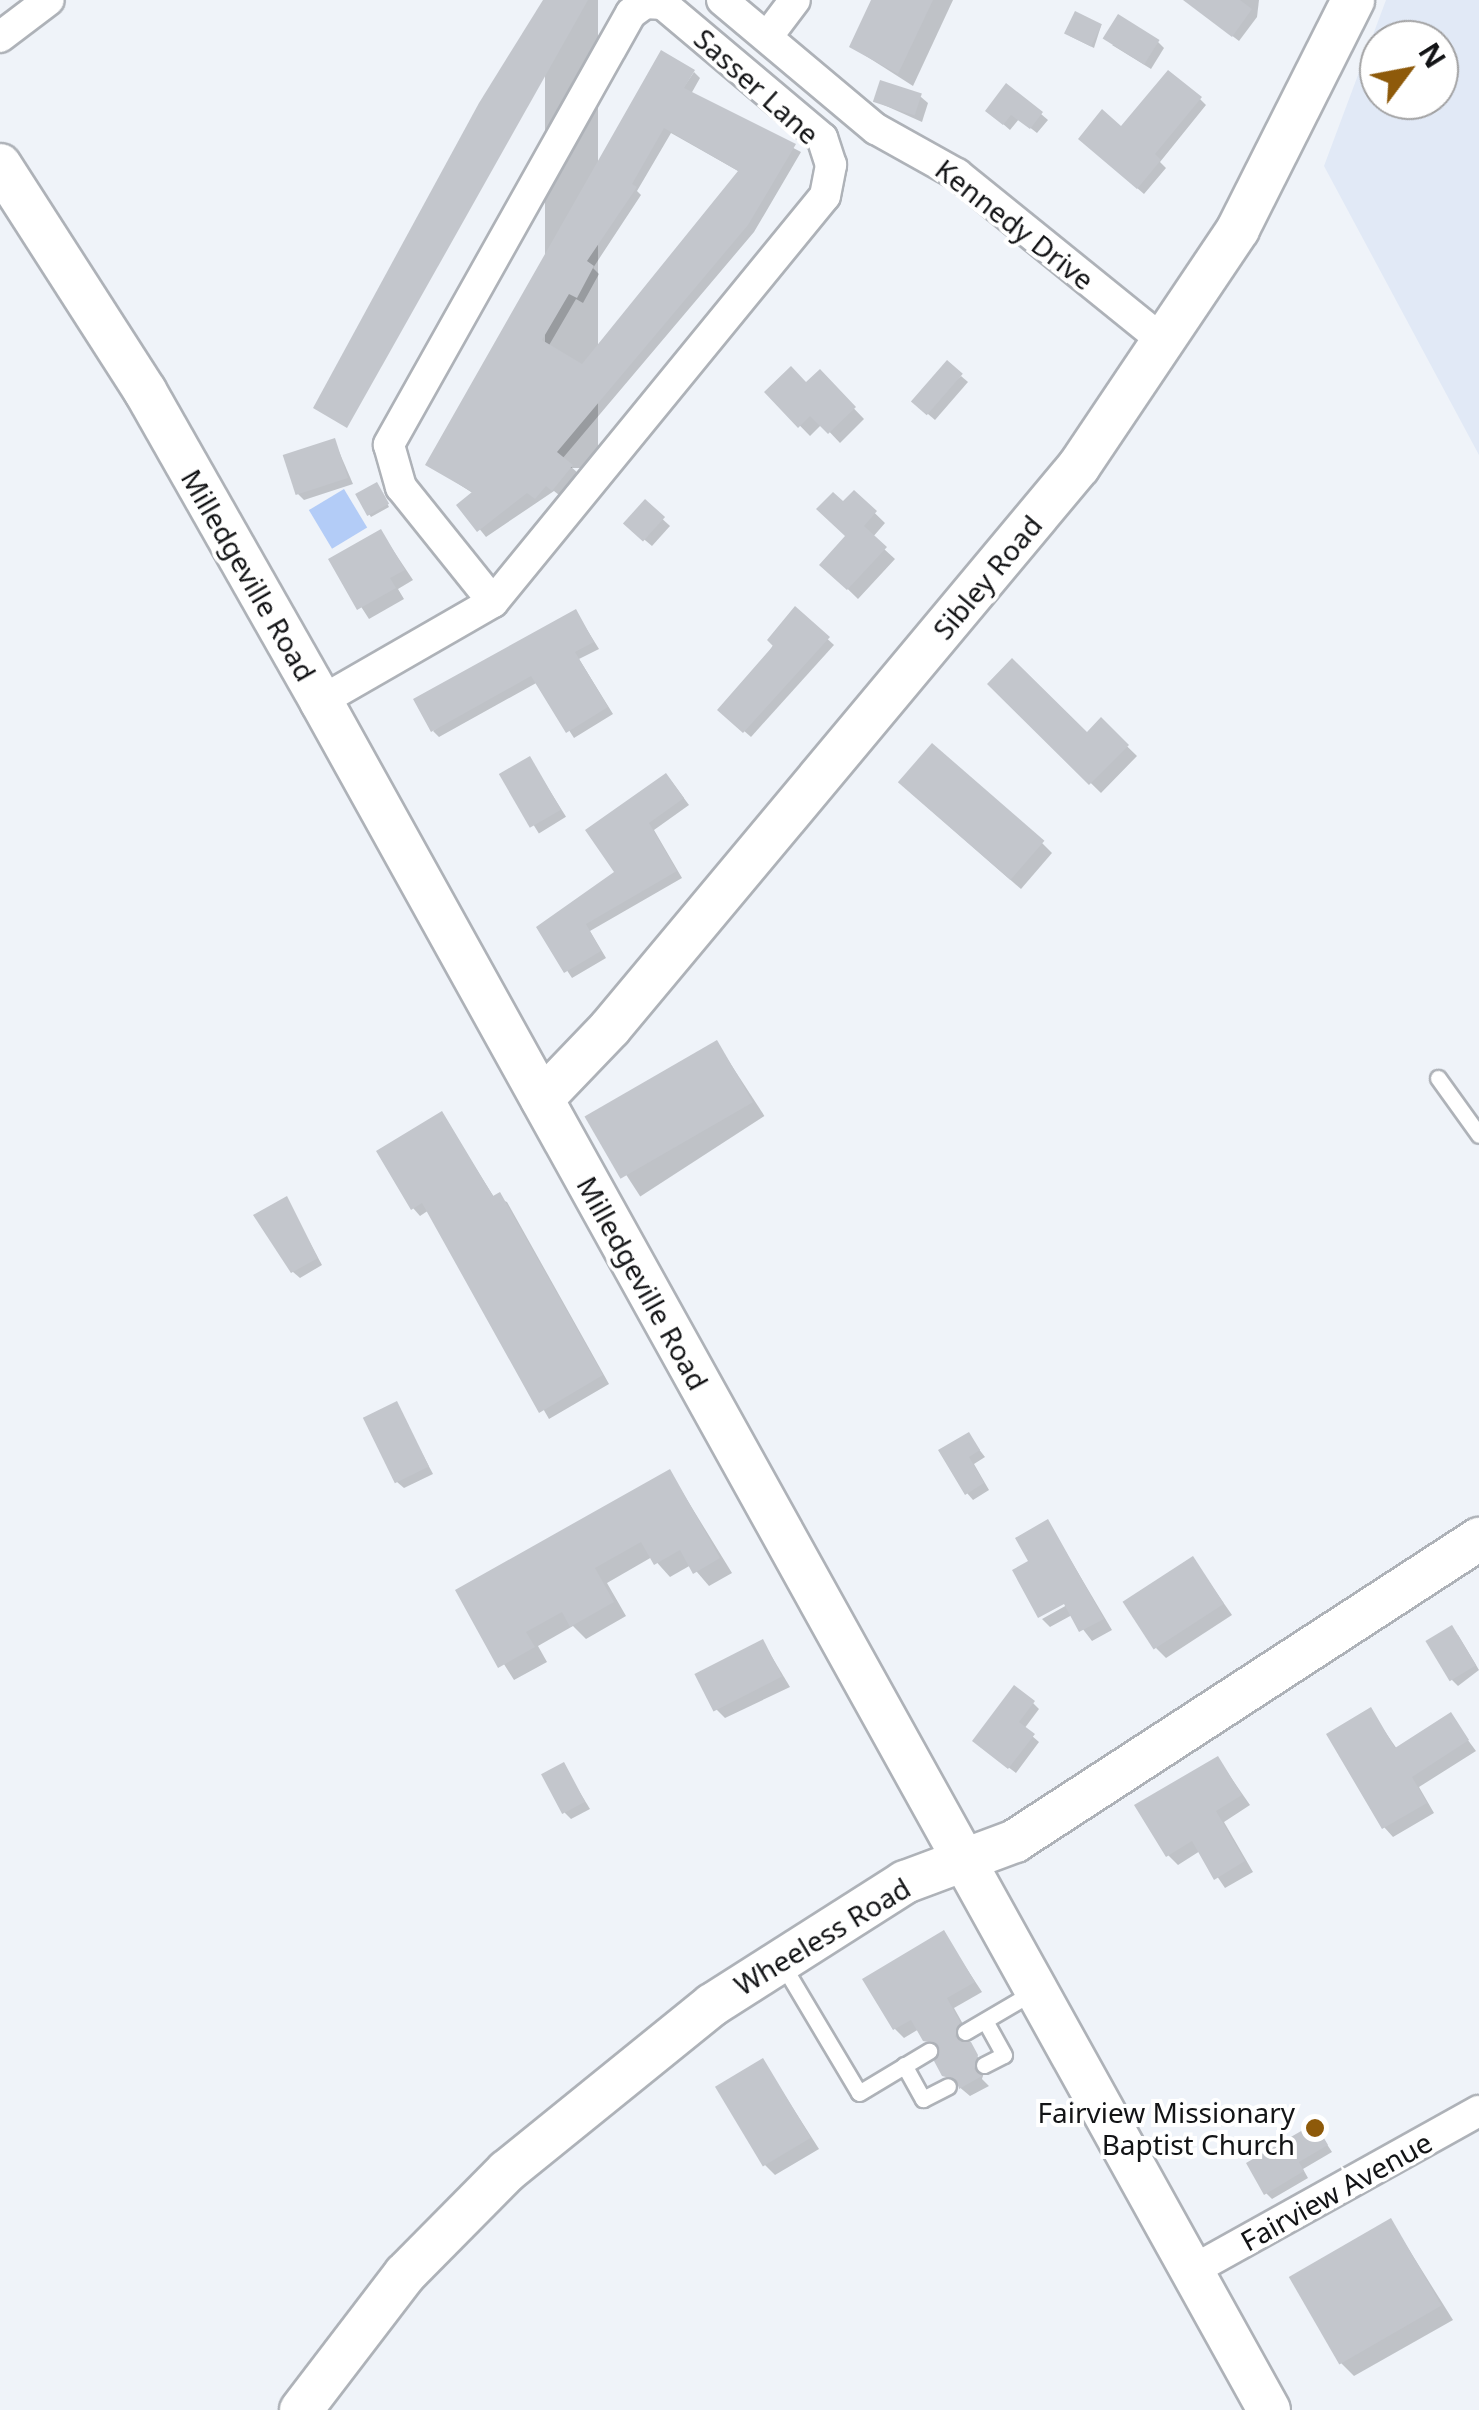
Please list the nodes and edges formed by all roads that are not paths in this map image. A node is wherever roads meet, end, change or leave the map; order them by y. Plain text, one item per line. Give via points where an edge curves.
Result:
1 (49, 0) edge
2 (722, 0) edge
3 (794, 0) edge
4 (1354, 0) edge
5 (0, 37) edge
6 (767, 37) junction
7 (0, 165) edge
8 (1166, 343) junction
9 (493, 602) junction
10 (321, 700) junction
11 (1438, 1078) dead end
12 (542, 1099) junction
13 (1479, 1135) edge
14 (1479, 1539) edge
15 (962, 1860) junction
16 (779, 1959) junction
17 (1036, 1991) junction
18 (985, 2020) junction
19 (965, 2032) dead end
20 (929, 2052) dead end
21 (904, 2065) junction
22 (984, 2065) dead end
23 (948, 2086) dead end
24 (1479, 2111) edge
25 (1193, 2270) junction
26 (301, 2410) edge
27 (1269, 2410) edge

1 - 5 street
2 - 6 street, Kennedy Drive
3 - 6 street
4 - 8 street, Sibley Road via 1280,154
6 - 8 street, Kennedy Drive via 876,129 957,174
7 - 10 street, Milledgeville Road via 145,390
8 - 12 street, Sibley Road via 1016,541 610,1028
9 - 9 street, Sasser Lane via 825,196 831,166 822,138 663,4 645,3 631,13 389,444 400,487
9 - 10 street, Sasser Lane
10 - 12 street, Milledgeville Road
11 - 13 lane
12 - 15 street, Milledgeville Road
14 - 15 street, Wheeless Road via 1138,1756 1086,1798 1015,1840
15 - 16 street, Wheeless Road via 905,1882
15 - 17 street, Milledgeville Road
16 - 21 lane via 859,2093
16 - 26 street, Wheeless Road via 566,2118 406,2274
17 - 18 lane
17 - 25 street, Milledgeville Road
18 - 19 lane
18 - 22 lane via 1004,2054
20 - 21 lane
21 - 23 lane via 923,2099
24 - 25 street, Fairview Avenue
25 - 27 street, Milledgeville Road

